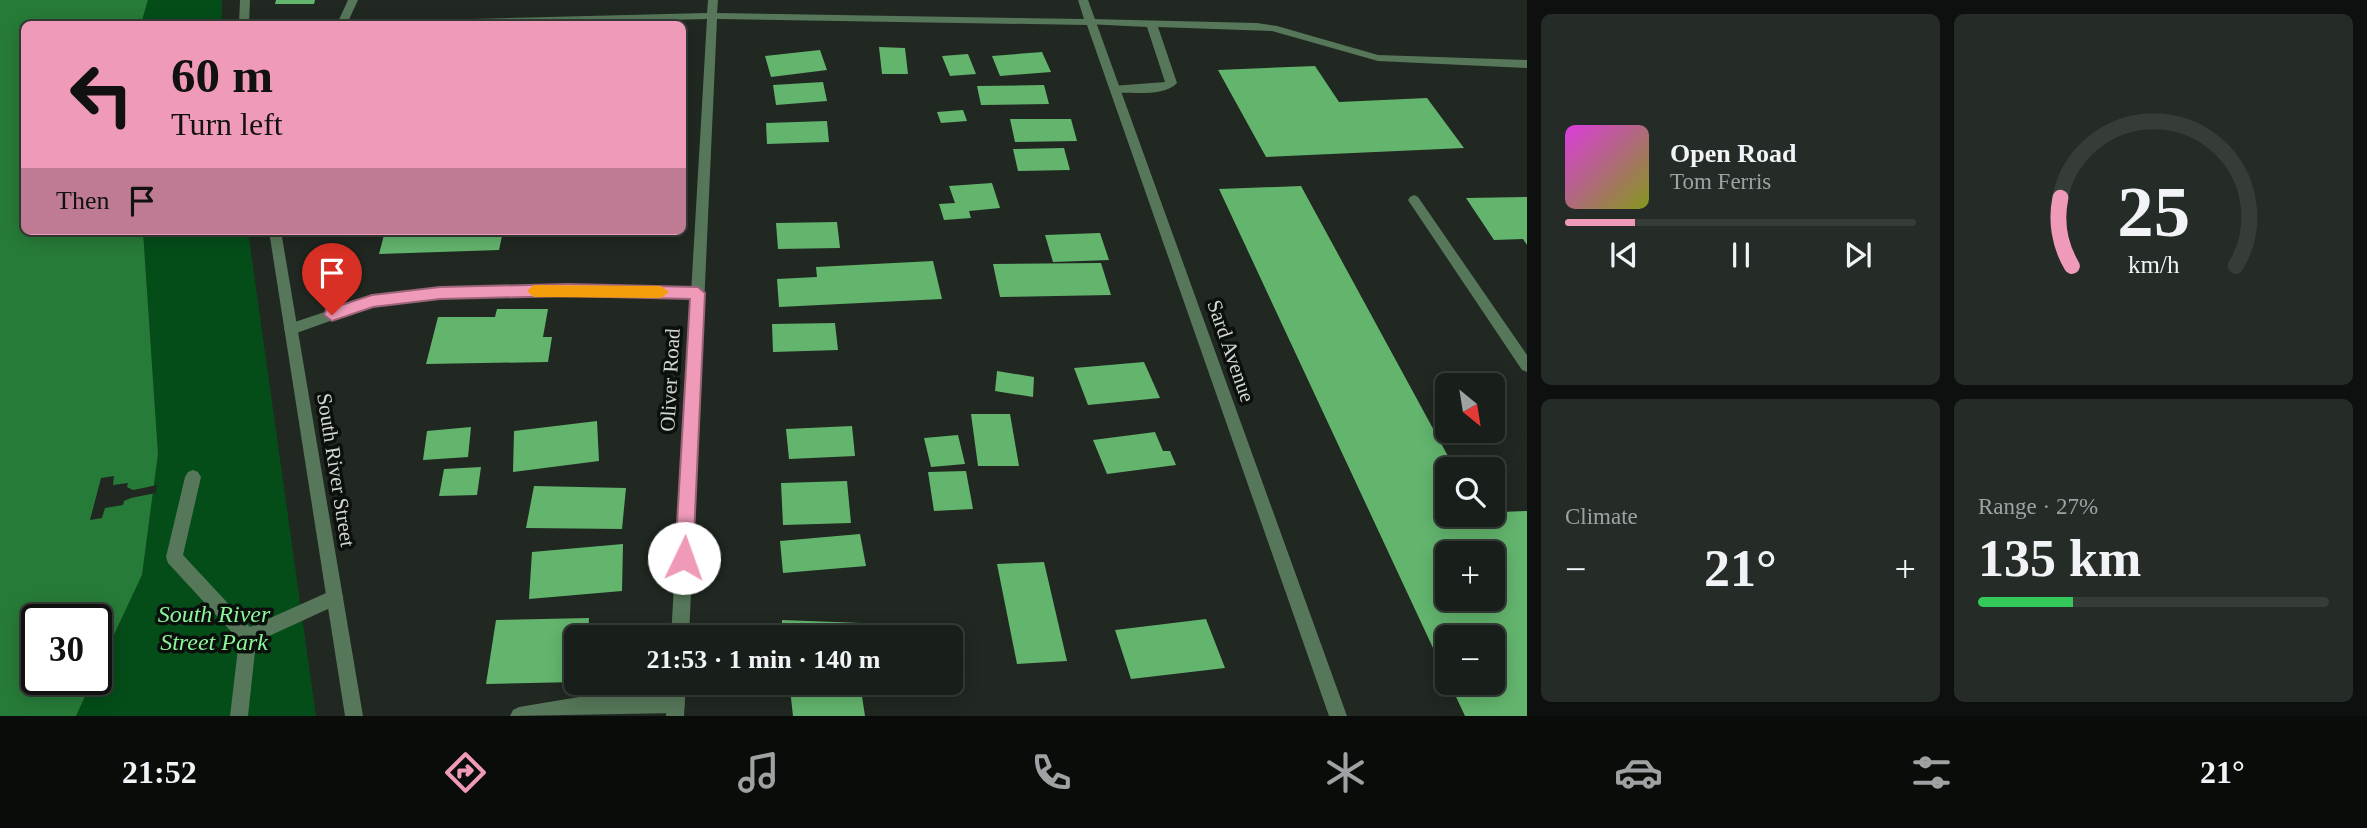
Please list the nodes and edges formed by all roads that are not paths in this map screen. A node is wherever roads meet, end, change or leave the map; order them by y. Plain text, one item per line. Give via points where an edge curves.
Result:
1 (245, 0) edge
2 (353, 0) edge
3 (713, 0) edge
4 (1083, 0) edge
5 (712, 16) junction
6 (244, 21) edge
7 (343, 21) edge
8 (514, 21) edge
9 (1090, 22) junction
10 (1152, 25) junction
11 (1527, 64) edge
12 (1116, 89) junction
13 (1414, 200) dead end
14 (276, 235) edge
15 (698, 293) junction
16 (291, 329) junction
17 (1527, 366) edge
18 (192, 477) dead end
19 (335, 597) junction
20 (681, 625) edge
21 (248, 637) junction
22 (611, 710) edge
23 (676, 710) edge
24 (239, 716) edge
25 (354, 716) edge
26 (519, 716) edge
27 (1338, 716) edge

1 - 6 street
2 - 7 street
3 - 5 street, Oliver Road
4 - 9 street, Sard Avenue
5 - 8 street
5 - 9 street
5 - 15 street, Oliver Road
9 - 10 street
9 - 12 street, Sard Avenue
10 - 11 street via 1273,28 1378,58
10 - 12 street via 1171,83
12 - 27 street, Sard Avenue
13 - 17 street
14 - 16 street, South River Street
15 - 16 street via 440,293 372,301
15 - 20 street, Oliver Road
16 - 19 street, South River Street
18 - 21 street via 174,557
19 - 21 street
19 - 25 street, South River Street
21 - 24 street
22 - 23 street
22 - 26 street via 579,706

